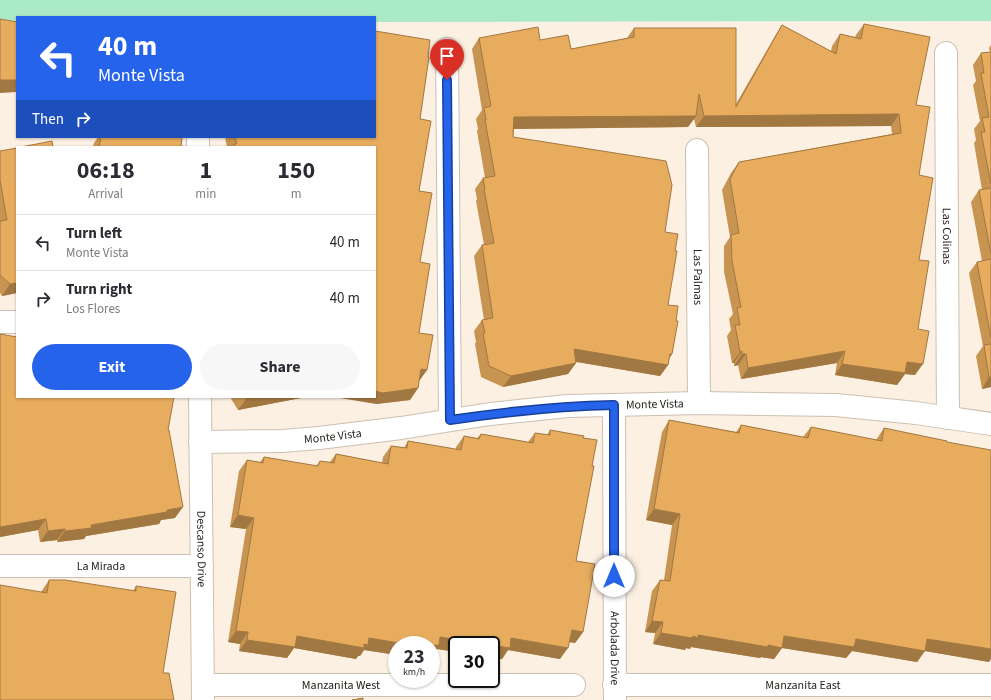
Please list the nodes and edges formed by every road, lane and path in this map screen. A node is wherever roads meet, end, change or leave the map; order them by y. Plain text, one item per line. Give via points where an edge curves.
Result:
1 (447, 49) dead end
2 (946, 53) dead end
3 (697, 150) dead end
4 (0, 322) edge
5 (16, 322) edge
6 (200, 398) edge
7 (698, 403) junction
8 (614, 405) junction
9 (948, 418) junction
10 (450, 420) junction
11 (991, 424) edge
12 (200, 442) junction
13 (0, 566) edge
14 (202, 566) junction
15 (991, 684) edge
16 (574, 685) dead end
17 (203, 692) edge
18 (615, 692) edge

1 - 10 street
2 - 9 street, Las Colinas
3 - 7 street, Las Palmas
4 - 5 street
6 - 12 street, Descanso Drive
7 - 8 street, Monte Vista
7 - 9 street, Monte Vista via 836,406
8 - 10 street, Monte Vista via 568,406
8 - 18 street, Arbolada Drive
9 - 11 street, Monte Vista
10 - 12 street, Monte Vista via 319,438
12 - 14 street, Descanso Drive
13 - 14 street, La Mirada
14 - 17 street, Descanso Drive
15 - 18 street, Manzanita East
16 - 17 street, Manzanita West

